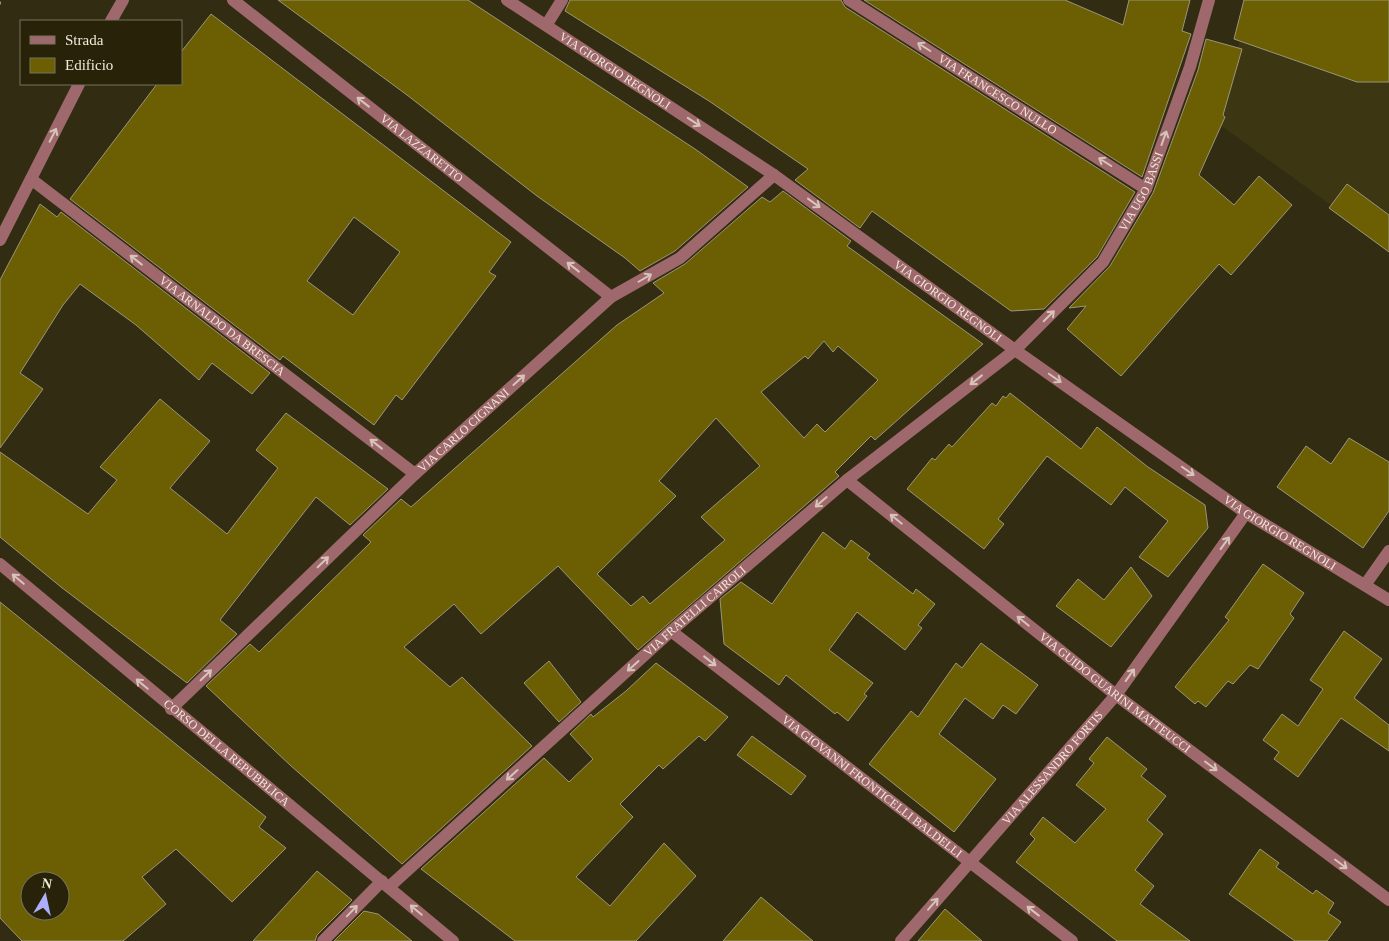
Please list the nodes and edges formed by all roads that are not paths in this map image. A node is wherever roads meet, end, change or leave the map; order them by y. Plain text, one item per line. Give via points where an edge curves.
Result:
1 (122, 0) edge
2 (233, 0) edge
3 (507, 0) edge
4 (562, 0) edge
5 (849, 0) edge
6 (1209, 0) edge
7 (112, 20) edge
8 (546, 24) junction
9 (78, 85) edge
10 (774, 175) junction
11 (31, 179) junction
12 (1146, 188) junction
13 (0, 240) edge
14 (611, 297) junction
15 (1015, 350) junction
16 (415, 474) junction
17 (847, 480) junction
18 (1246, 512) junction
19 (1389, 551) edge
20 (0, 564) edge
21 (1365, 585) junction
22 (1389, 600) edge
23 (671, 631) junction
24 (1116, 695) junction
25 (171, 709) junction
26 (969, 861) junction
27 (385, 884) junction
28 (1389, 900) edge
29 (323, 941) edge
30 (453, 941) edge
31 (901, 941) edge
32 (1072, 941) edge

1 - 7 street
14 -> 2 street, VIA LAZZARETTO
3 - 8 street, VIA GIORGIO REGNOLI
4 - 8 street
12 -> 5 street, VIA FRANCESCO NULLO
12 -> 6 street, VIA UGO BASSI via 1190,67
8 -> 10 street, VIA GIORGIO REGNOLI
11 -> 9 street
14 -> 10 street, VIA CARLO CIGNANI via 680,258
10 -> 15 street, VIA GIORGIO REGNOLI
11 - 13 street
16 -> 11 street, VIA ARNALDO DA BRESCIA
15 -> 12 street, VIA UGO BASSI via 1103,262
16 -> 14 street, VIA CARLO CIGNANI
15 -> 17 street, VIA FRATELLI CAIROLI
15 -> 18 street, VIA GIORGIO REGNOLI
25 -> 16 street, VIA CARLO CIGNANI
17 -> 23 street, VIA FRATELLI CAIROLI
24 -> 17 street, VIA GUIDO GUARINI MATTEUCCI
18 - 21 street, VIA GIORGIO REGNOLI
24 -> 18 street, VIA ALESSANDRO FORTIS
19 - 21 street
25 -> 20 street, CORSO DELLA REPUBBLICA
21 - 22 street, VIA GIORGIO REGNOLI
23 -> 26 street, VIA GIOVANNI FRONTICELLI BALDELLI
23 -> 27 street, VIA FRATELLI CAIROLI
24 - 26 street, VIA ALESSANDRO FORTIS
24 -> 28 street, VIA GUIDO GUARINI MATTEUCCI
25 - 27 street, CORSO DELLA REPUBBLICA
31 -> 26 street, VIA ALESSANDRO FORTIS
32 -> 26 street, VIA GIOVANNI FRONTICELLI BALDELLI
29 -> 27 street, VIA FRATELLI CAIROLI
30 -> 27 street, CORSO DELLA REPUBBLICA

